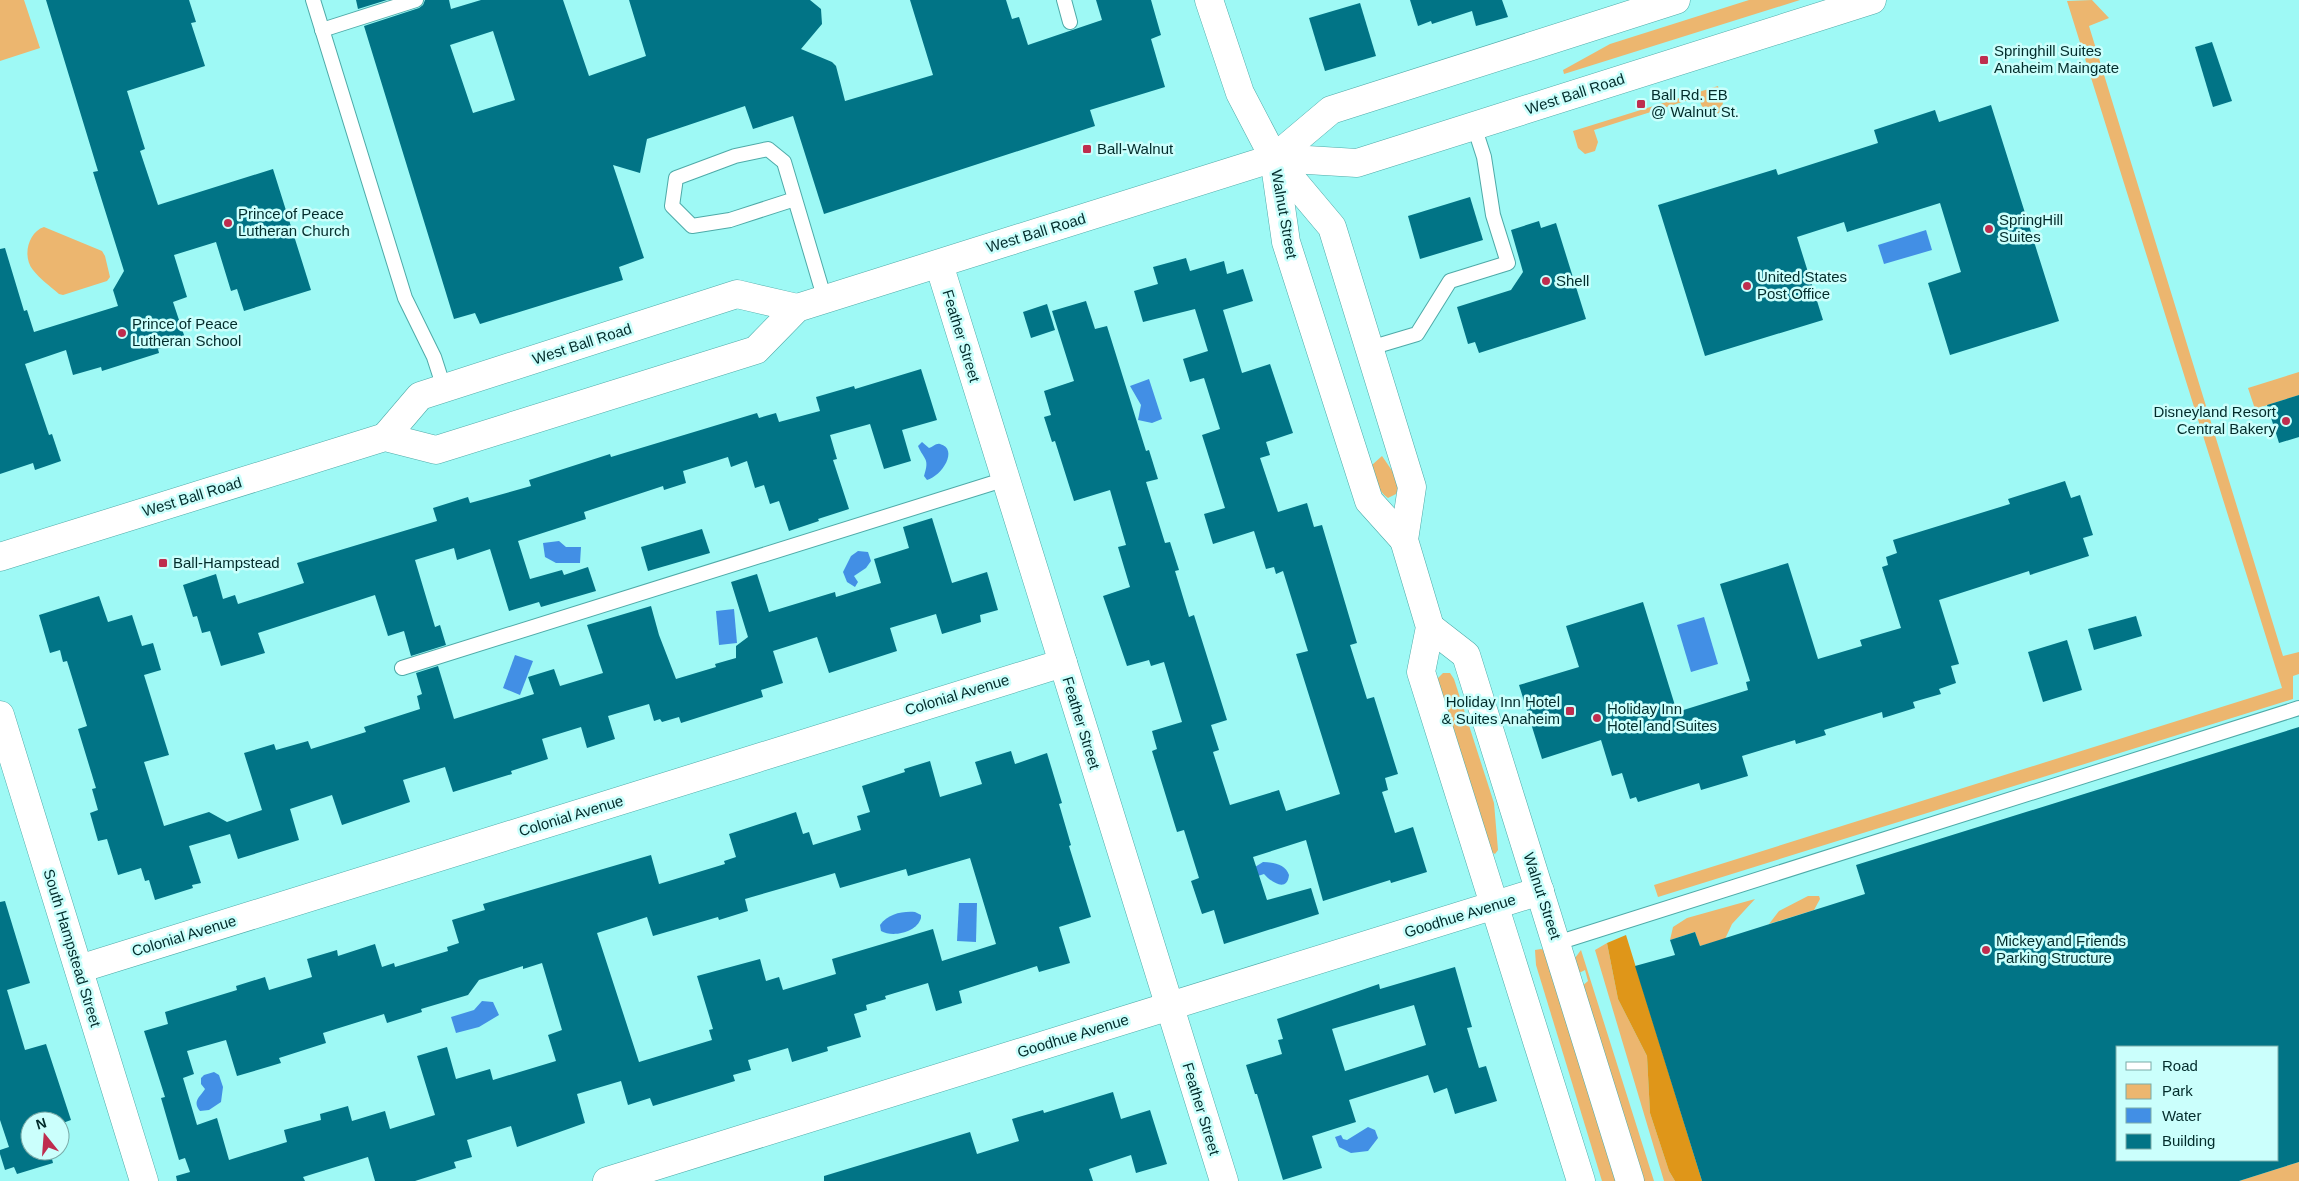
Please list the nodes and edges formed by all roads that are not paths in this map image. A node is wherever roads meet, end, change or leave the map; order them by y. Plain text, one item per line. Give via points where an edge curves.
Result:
1 (313, 0) edge
2 (416, 0) edge
3 (1064, 0) edge
4 (1209, 0) edge
5 (1676, 0) edge
6 (1872, 0) edge
7 (1070, 22) dead end
8 (322, 30) junction
9 (1474, 126) junction
10 (1274, 158) junction
11 (795, 200) junction
12 (939, 264) junction
13 (825, 300) junction
14 (798, 308) junction
15 (1370, 348) junction
16 (444, 388) junction
17 (385, 437) junction
18 (1006, 479) junction
19 (1404, 540) junction
20 (0, 557) edge
21 (1430, 627) junction
22 (1062, 663) junction
23 (402, 668) dead end
24 (2299, 708) edge
25 (0, 715) edge
26 (1540, 891) junction
27 (1495, 906) junction
28 (1557, 943) junction
29 (79, 969) junction
30 (1169, 1007) junction
31 (144, 1181) edge
32 (607, 1181) edge
33 (1224, 1181) edge
34 (1581, 1181) edge
35 (1630, 1181) edge

1 - 8 lane
2 - 8 lane
3 - 7 lane
4 - 10 street via 1240,93
5 - 10 street, West Ball Road via 1331,110
6 - 9 street, West Ball Road
8 - 16 lane via 405,298 434,357
9 - 10 street, West Ball Road via 1357,163
9 - 15 lane via 1484,156 1493,215 1508,263 1450,281 1418,334
10 - 12 street, West Ball Road
10 - 15 street, Walnut Street via 1332,227
10 - 19 street, Walnut Street via 1286,242 1369,501
11 - 11 lane via 784,162 768,149 735,156 676,178 672,206 692,226 730,220
11 - 13 lane
12 - 13 street, West Ball Road
12 - 18 street, Feather Street
13 - 14 street, West Ball Road
14 - 16 street, West Ball Road via 738,294
14 - 17 street, West Ball Road via 756,350 728,359 436,450
15 - 19 street, Walnut Street via 1412,487
16 - 17 street, West Ball Road via 420,396
17 - 20 street, West Ball Road
18 - 22 street, Feather Street
18 - 23 lane
19 - 21 street, Walnut Street
21 - 26 street, Walnut Street via 1466,654
21 - 27 street, Walnut Street via 1421,672
22 - 29 street, Colonial Avenue
22 - 30 street, Feather Street
24 - 28 lane
25 - 29 street, South Hampstead Street
26 - 27 street, Goodhue Avenue
26 - 28 street, Walnut Street
27 - 30 street, Goodhue Avenue
27 - 34 street, Walnut Street
28 - 35 street, Walnut Street
29 - 31 street, South Hampstead Street
30 - 32 street, Goodhue Avenue
30 - 33 street, Feather Street

